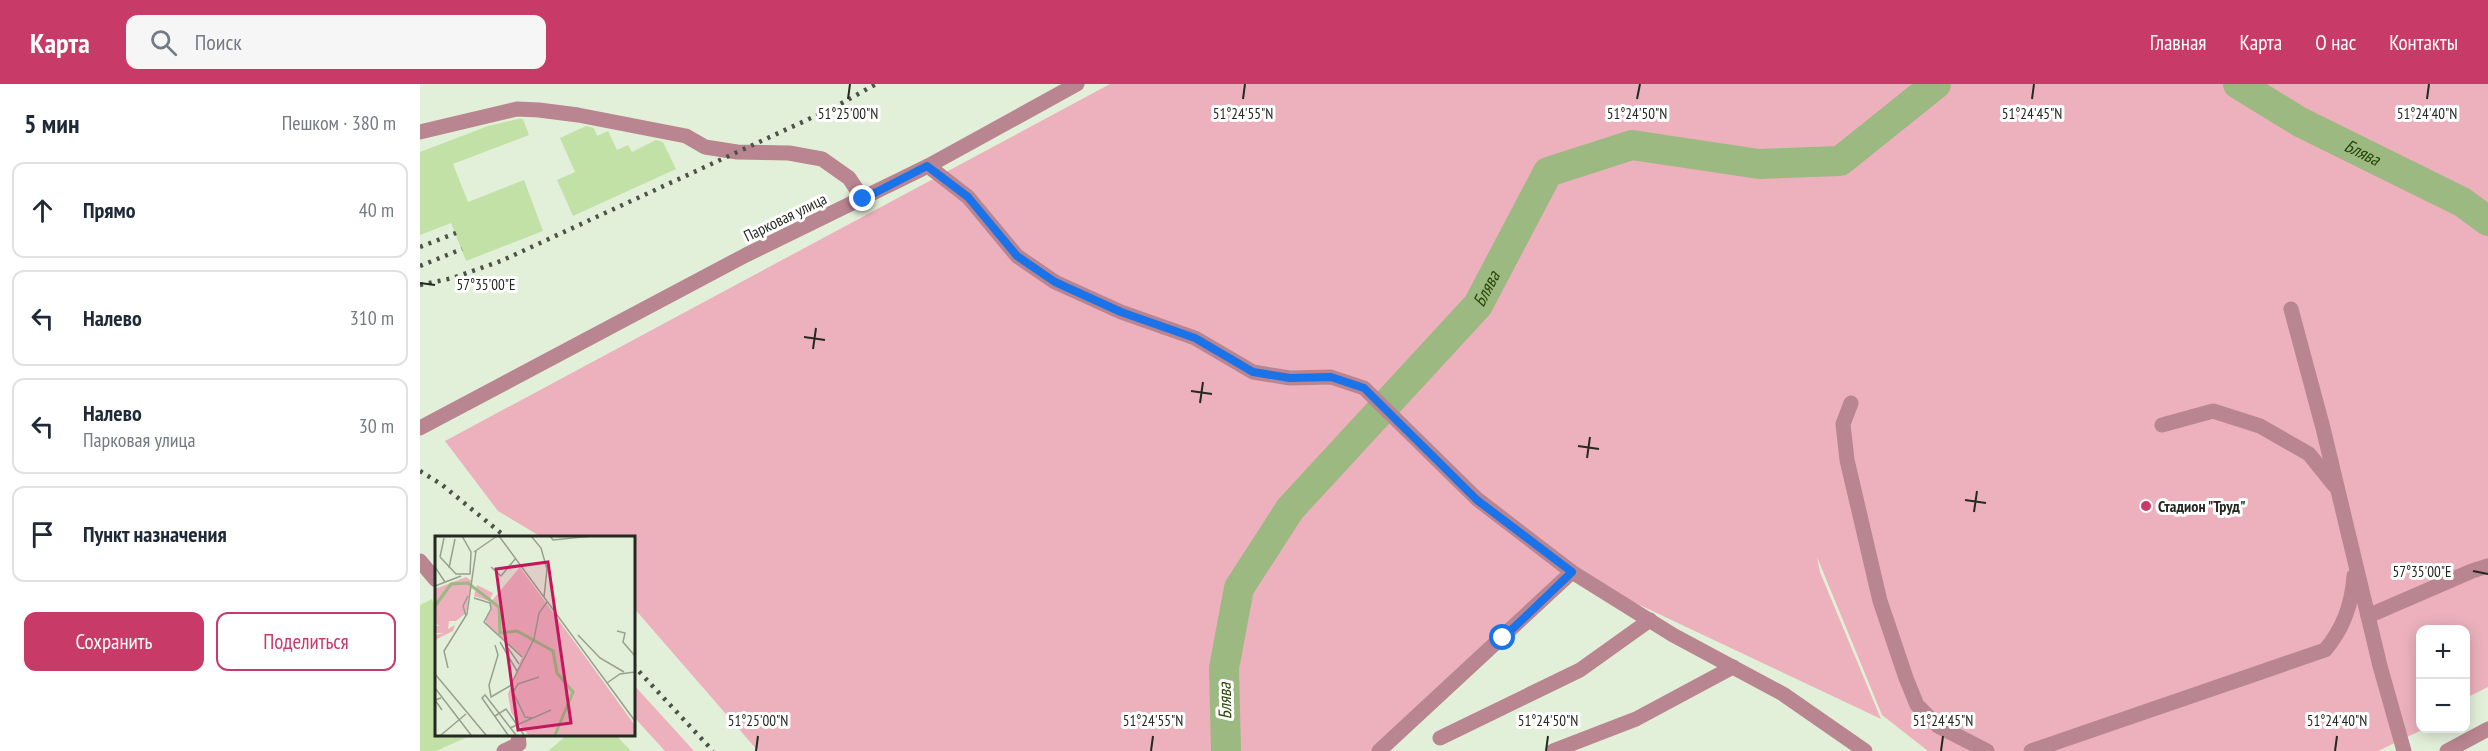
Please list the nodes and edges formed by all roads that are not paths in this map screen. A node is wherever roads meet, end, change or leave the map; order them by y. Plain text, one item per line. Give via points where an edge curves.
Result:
1 (1077, 84) edge
2 (420, 132) edge
3 (927, 166) junction
4 (863, 199) junction
5 (2291, 309) dead end
6 (1851, 403) dead end
7 (2163, 426) dead end
8 (420, 428) edge
9 (2338, 489) junction
10 (420, 561) edge
11 (2355, 562) junction
12 (2488, 566) edge
13 (1572, 572) junction
14 (435, 579) edge
15 (2368, 616) junction
16 (1650, 620) junction
17 (1733, 667) junction
18 (2488, 729) edge
19 (518, 736) edge
20 (1440, 738) dead end
21 (504, 751) edge
22 (1379, 751) edge
23 (1553, 751) edge
24 (1866, 751) edge
25 (1987, 751) edge
26 (2031, 751) edge
27 (2404, 751) edge
28 (2447, 751) edge

1 - 3 street, Парковая улица
2 - 4 street via 517,109 578,115 686,136 705,147 737,153 789,153 822,159 849,178
3 - 4 street, Парковая улица
3 - 13 street via 968,197 1017,256 1055,282 1121,312 1195,338 1253,372 1290,378 1331,377 1364,388 1477,500
4 - 8 street, Парковая улица via 746,255
5 - 9 street
6 - 25 street via 1843,424 1847,460 1880,601 1906,678 1917,705 1938,726
7 - 9 street via 2213,411 2260,426 2309,454
9 - 11 street
10 - 14 street
11 - 15 street
11 - 26 street via 2346,619 2325,650
12 - 15 street
13 - 16 street
13 - 22 street
15 - 27 street
16 - 17 street
16 - 20 street via 1580,670
17 - 23 street via 1636,719
17 - 24 street via 1783,694
18 - 28 street
19 - 21 street via 519,744

